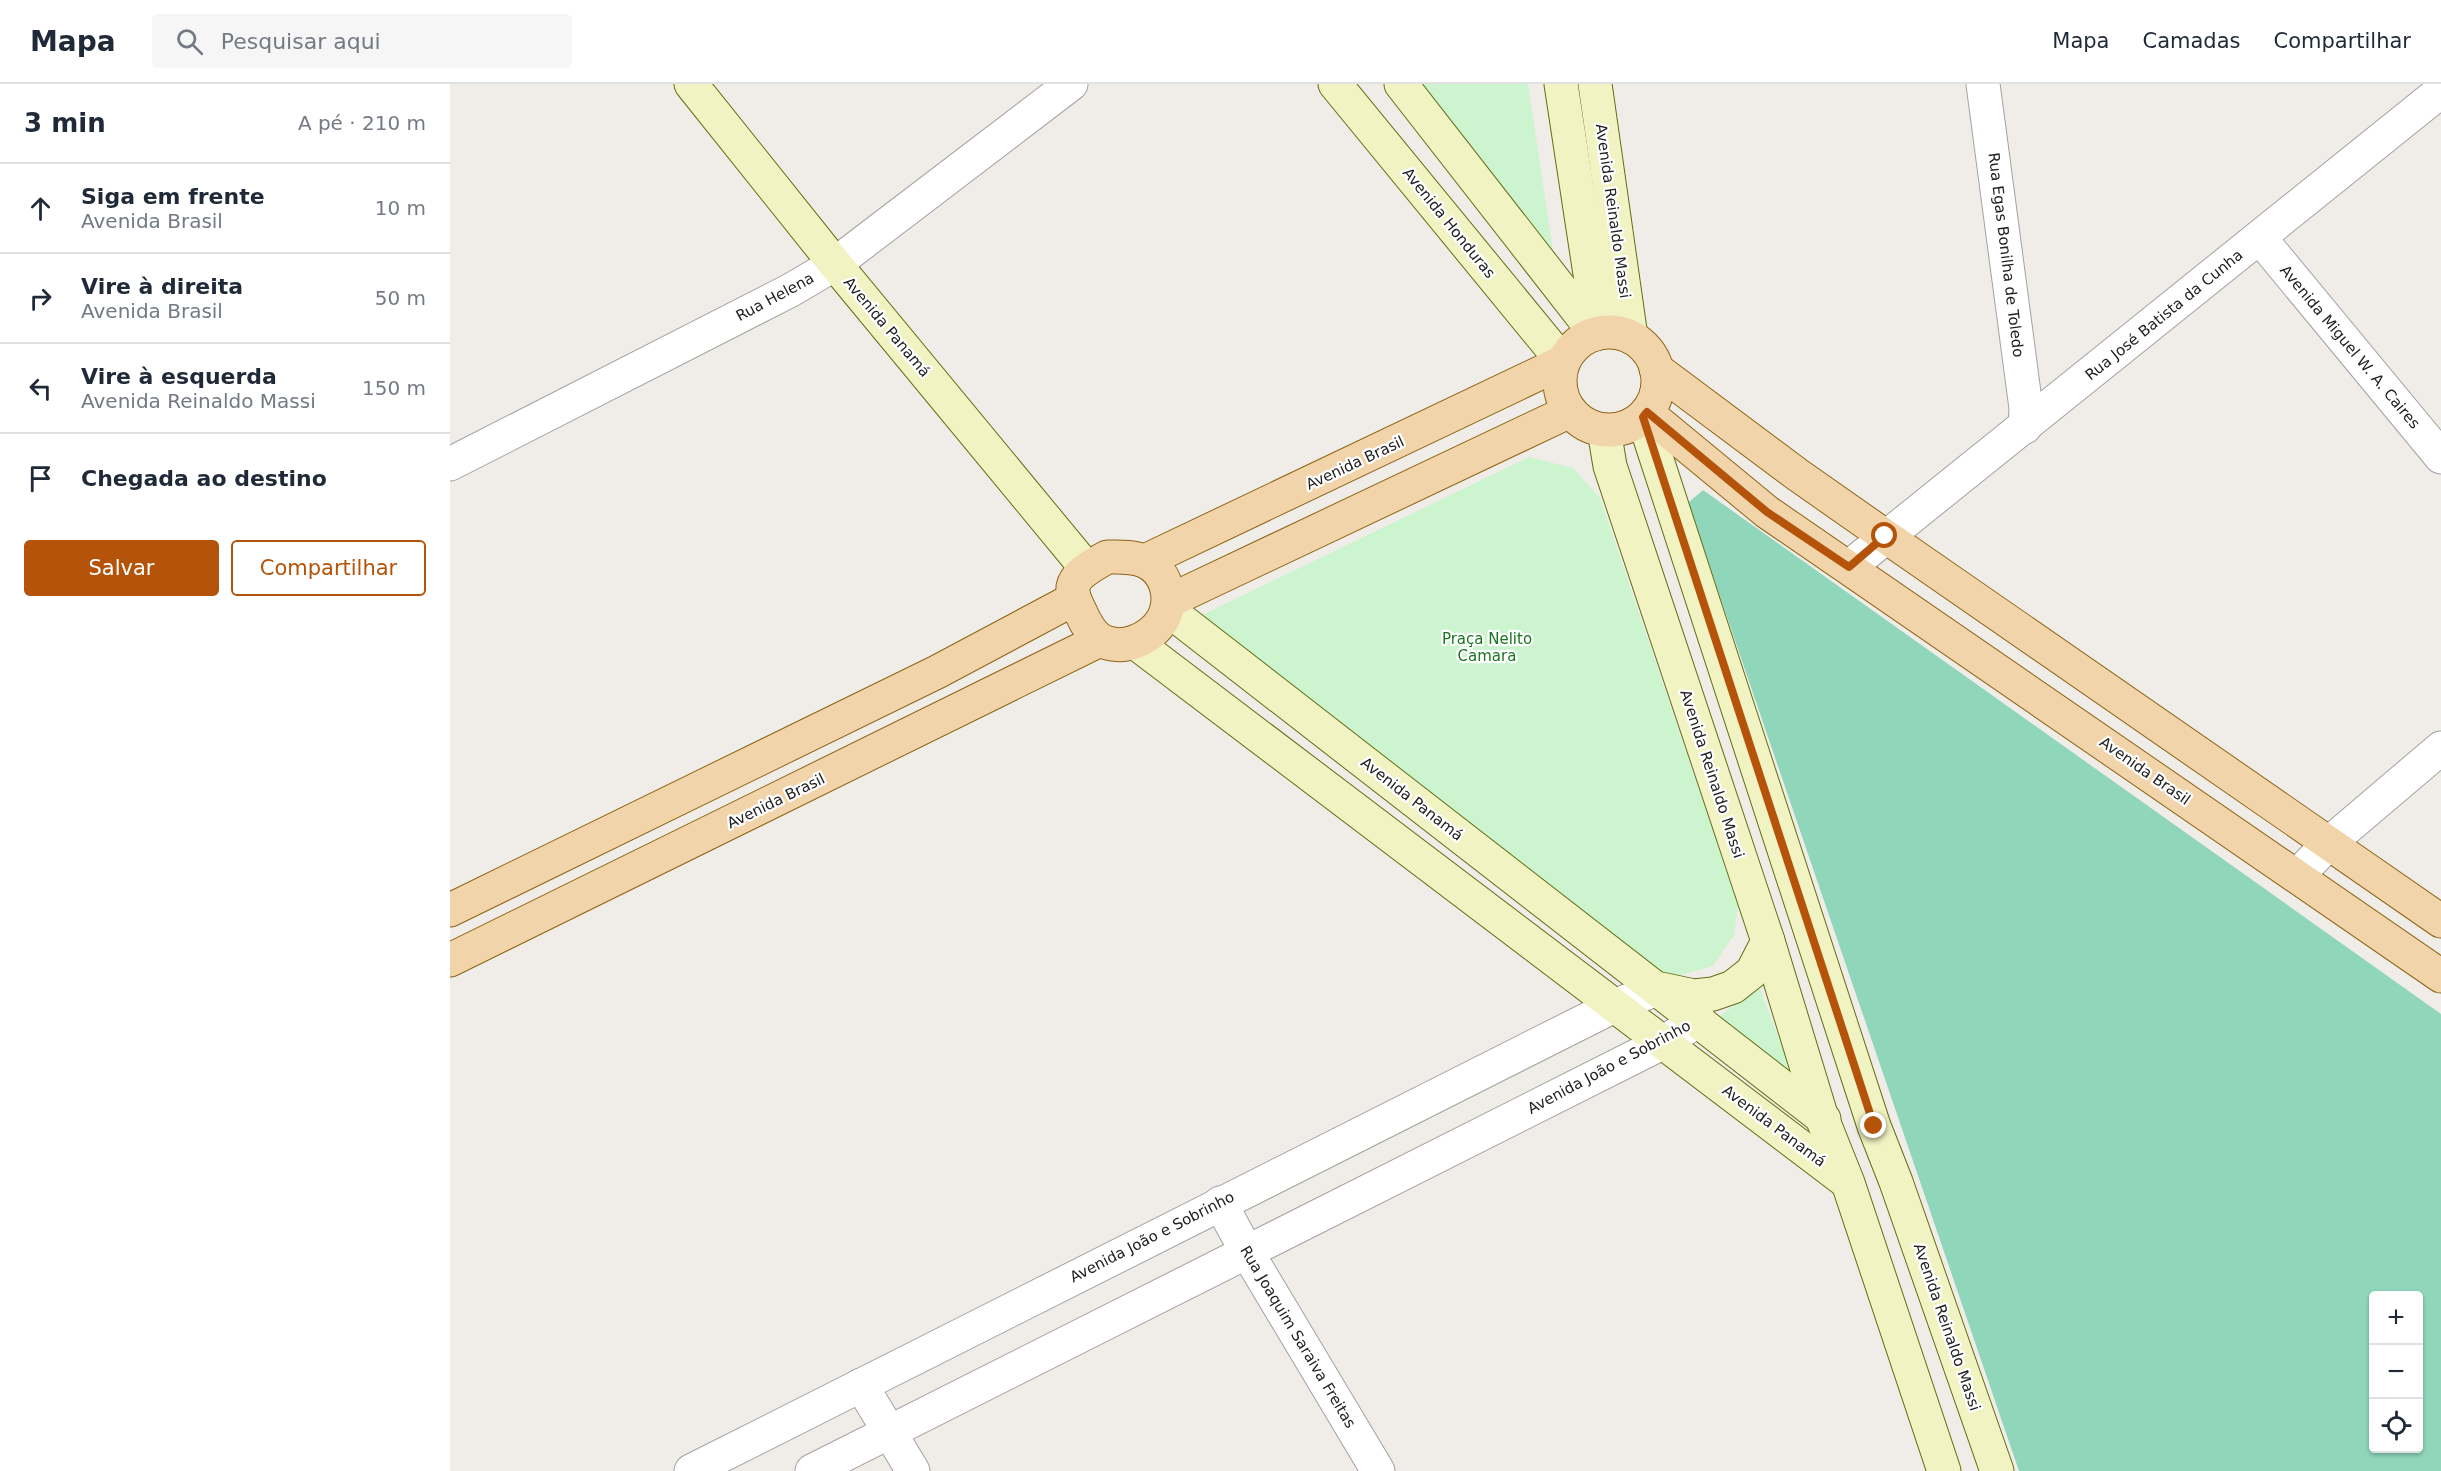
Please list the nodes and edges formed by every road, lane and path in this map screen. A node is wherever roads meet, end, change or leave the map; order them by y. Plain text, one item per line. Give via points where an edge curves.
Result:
1 (691, 84) edge
2 (1071, 84) edge
3 (1335, 84) edge
4 (1401, 84) edge
5 (1561, 84) edge
6 (1595, 84) edge
7 (1983, 84) edge
8 (2441, 91) edge
9 (2260, 238) junction
10 (835, 264) junction
11 (1597, 333) junction
12 (1631, 337) junction
13 (1563, 362) junction
14 (1656, 369) junction
15 (1570, 411) junction
16 (1645, 415) junction
17 (2025, 427) junction
18 (1604, 430) junction
19 (1398, 442) junction
20 (2441, 457) edge
21 (450, 464) edge
22 (1798, 475) junction
23 (1419, 483) junction
24 (1767, 512) junction
25 (1885, 536) junction
26 (1145, 561) junction
27 (1849, 567) junction
28 (1087, 568) junction
29 (1074, 599) junction
30 (1168, 605) junction
31 (1100, 640) junction
32 (1136, 643) junction
33 (937, 672) junction
34 (957, 713) junction
35 (815, 732) junction
36 (2441, 748) edge
37 (834, 773) junction
38 (648, 813) junction
39 (2328, 844) junction
40 (666, 855) junction
41 (2297, 876) junction
42 (450, 910) edge
43 (2441, 921) edge
44 (1768, 941) junction
45 (450, 960) edge
46 (2441, 976) edge
47 (1657, 988) junction
48 (1614, 1006) junction
49 (1699, 1020) junction
50 (1664, 1042) junction
51 (1822, 1118) junction
52 (1874, 1126) junction
53 (1896, 1182) junction
54 (1848, 1183) junction
55 (1220, 1203) junction
56 (1247, 1252) junction
57 (861, 1385) junction
58 (890, 1432) junction
59 (691, 1471) edge
60 (812, 1471) edge
61 (913, 1471) edge
62 (1378, 1471) edge
63 (1944, 1471) edge
64 (1997, 1471) edge

1 - 10 street, Avenida Panamá
2 - 10 street, Rua Helena
3 - 13 street, Avenida Honduras
4 - 11 street
5 - 11 street, Avenida Reinaldo Massi
6 - 12 street, Avenida Reinaldo Massi
7 - 17 street, Rua Egas Bonilha de Toledo via 2026,408
8 - 9 street, Rua José Batista da Cunha
9 - 17 street, Rua José Batista da Cunha
9 - 20 street, Avenida Miguel W. A. Caires
10 - 21 street, Rua Helena
10 - 28 street, Avenida Panamá
11 - 12 main road via 1615,332
11 - 13 main road via 1582,340
12 - 14 main road via 1652,356
13 - 15 main road via 1562,396
13 - 19 main road, Avenida Brasil
14 - 16 main road via 1657,392
14 - 22 main road
15 - 18 main road via 1591,427
15 - 23 main road
16 - 18 main road via 1631,425
16 - 24 main road, Avenida Brasil
16 - 52 street, Avenida Reinaldo Massi
17 - 25 street, Rua José Batista da Cunha
18 - 44 street, Avenida Reinaldo Massi via 1610,466
19 - 23 main road
19 - 26 main road, Avenida Brasil
22 - 24 main road
22 - 25 main road
23 - 30 main road
24 - 27 main road, Avenida Brasil
25 - 27 street
25 - 39 main road
26 - 28 main road via 1107,557
26 - 30 main road via 1163,578
27 - 41 main road, Avenida Brasil
28 - 29 main road via 1073,586
29 - 31 main road
29 - 33 main road
30 - 32 main road via 1154,630
30 - 47 street, Avenida Panamá
31 - 32 main road
31 - 34 main road, Avenida Brasil
32 - 48 street, Avenida Panamá
33 - 34 main road
33 - 35 main road
34 - 37 main road, Avenida Brasil
35 - 37 main road
35 - 38 main road
36 - 39 street
37 - 40 main road, Avenida Brasil
38 - 40 main road
38 - 42 main road
39 - 41 street
39 - 43 main road
40 - 45 main road, Avenida Brasil
41 - 46 main road, Avenida Brasil
44 - 47 street via 1752,972 1733,987 1694,996
44 - 51 street, Avenida Reinaldo Massi
47 - 48 street
47 - 49 street, Avenida Panamá
48 - 50 street, Avenida Panamá
48 - 55 street, Avenida João e Sobrinho
49 - 50 street, Avenida João e Sobrinho
49 - 51 street, Avenida Panamá
50 - 54 street, Avenida Panamá
50 - 56 street, Avenida João e Sobrinho
51 - 52 street
51 - 54 street, Avenida Reinaldo Massi
52 - 53 street, Avenida Reinaldo Massi
53 - 54 street
53 - 64 street, Avenida Reinaldo Massi
54 - 63 street, Avenida Reinaldo Massi
55 - 56 street, Rua Joaquim Saraiva Freitas
55 - 57 street, Avenida João e Sobrinho
56 - 58 street, Avenida João e Sobrinho
56 - 62 street, Rua Joaquim Saraiva Freitas
57 - 58 street
57 - 59 street, Avenida João e Sobrinho
58 - 60 street, Avenida João e Sobrinho
58 - 61 street

